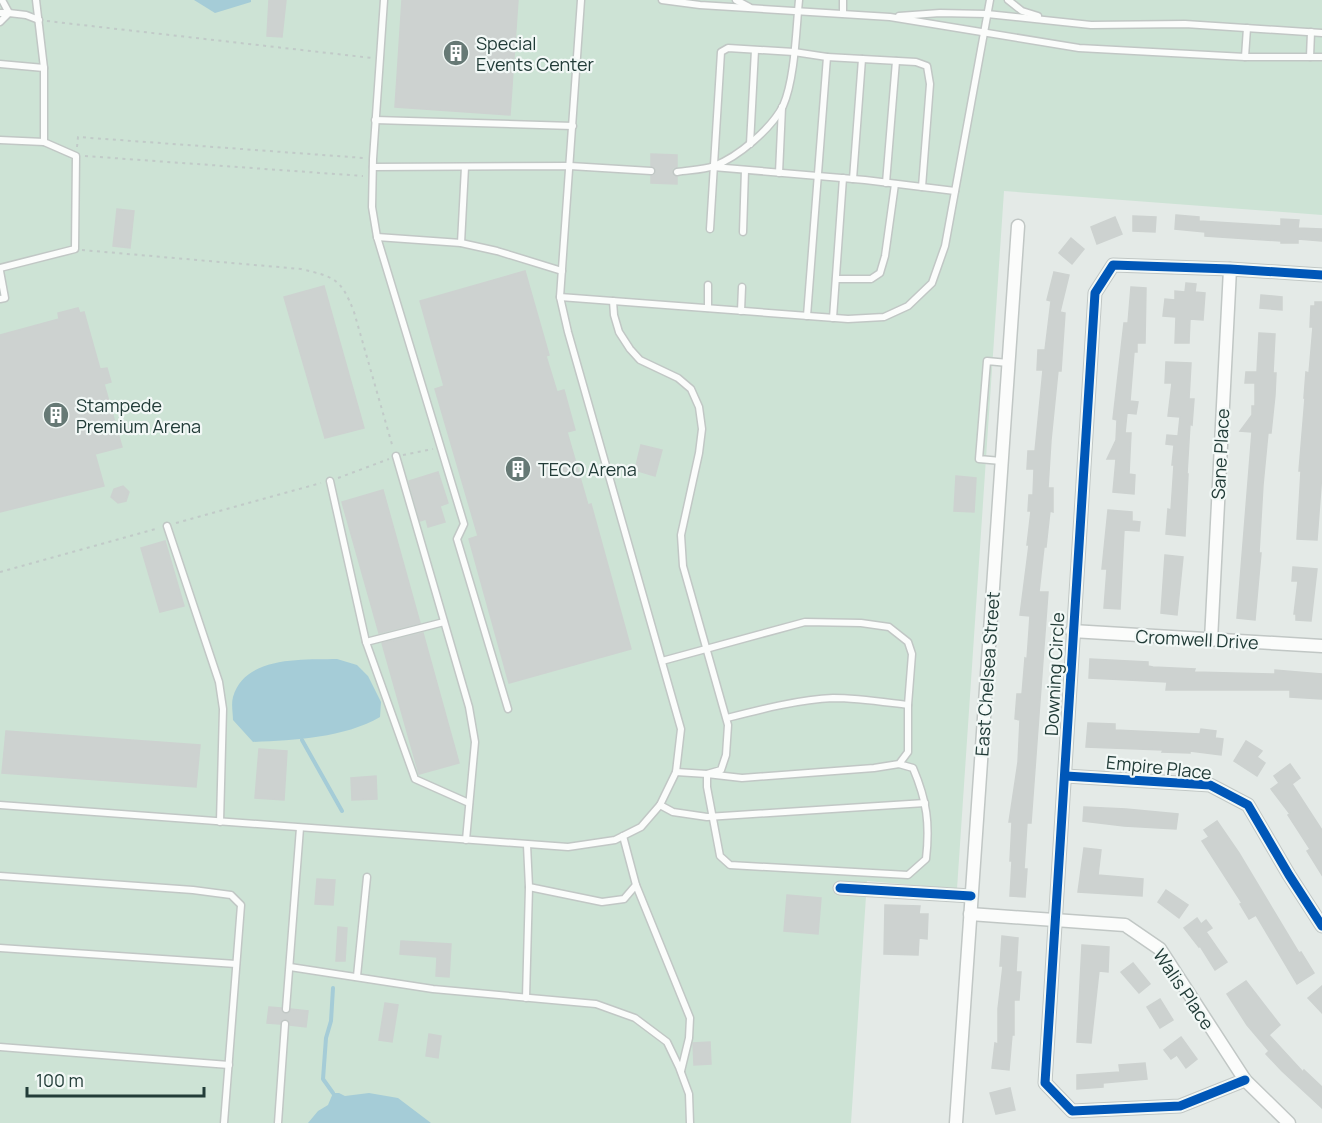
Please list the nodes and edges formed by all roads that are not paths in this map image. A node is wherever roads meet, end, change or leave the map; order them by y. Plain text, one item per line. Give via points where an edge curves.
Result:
1 (2, 0) edge
2 (36, 0) edge
3 (384, 0) edge
4 (582, 0) edge
5 (663, 0) edge
6 (736, 0) edge
7 (799, 0) edge
8 (843, 0) edge
9 (990, 0) edge
10 (1008, 0) edge
11 (691, 2) edge
12 (750, 8) junction
13 (798, 10) junction
14 (0, 13) edge
15 (9, 13) junction
16 (843, 13) junction
17 (987, 14) junction
18 (890, 17) junction
19 (39, 20) junction
20 (1050, 21) junction
21 (0, 22) edge
22 (1247, 28) junction
23 (984, 32) junction
24 (1311, 32) junction
25 (1322, 33) edge
26 (755, 50) junction
27 (794, 52) junction
28 (826, 57) junction
29 (1245, 57) junction
30 (1310, 57) junction
31 (1322, 57) edge
32 (862, 59) junction
33 (896, 61) junction
34 (0, 64) edge
35 (44, 68) junction
36 (782, 106) junction
37 (375, 120) junction
38 (573, 126) junction
39 (0, 140) edge
40 (44, 142) junction
41 (750, 144) junction
42 (570, 166) junction
43 (373, 167) junction
44 (465, 167) junction
45 (712, 167) junction
46 (745, 170) junction
47 (651, 171) dead end
48 (677, 172) dead end
49 (779, 173) junction
50 (818, 176) junction
51 (843, 178) junction
52 (853, 179) junction
53 (886, 183) junction
54 (895, 184) junction
55 (922, 187) junction
56 (955, 191) junction
57 (1018, 226) dead end
58 (710, 229) dead end
59 (743, 232) dead end
60 (378, 237) junction
61 (461, 243) junction
62 (1230, 268) junction
63 (0, 269) edge
64 (562, 271) junction
65 (1322, 275) edge
66 (836, 279) junction
67 (708, 285) dead end
68 (742, 287) dead end
69 (560, 297) junction
70 (0, 299) edge
71 (614, 301) junction
72 (708, 308) junction
73 (741, 311) junction
74 (807, 316) junction
75 (833, 318) junction
76 (1008, 363) junction
77 (396, 456) road end
78 (1001, 461) junction
79 (330, 481) road end
80 (167, 526) road end
81 (444, 622) junction
82 (1072, 631) junction
83 (1211, 640) junction
84 (366, 642) junction
85 (1322, 646) edge
86 (708, 648) junction
87 (662, 661) junction
88 (908, 705) junction
89 (508, 709) dead end
90 (727, 718) junction
91 (899, 764) junction
92 (676, 772) junction
93 (707, 774) junction
94 (1066, 776) junction
95 (469, 803) junction
96 (925, 803) junction
97 (0, 805) edge
98 (660, 805) junction
99 (713, 816) junction
100 (220, 822) junction
101 (300, 828) junction
102 (623, 836) junction
103 (466, 840) junction
104 (528, 844) junction
105 (0, 876) edge
106 (367, 877) dead end
107 (636, 885) junction
108 (529, 887) junction
109 (840, 888) dead end
110 (971, 896) junction
111 (970, 914) junction
112 (1056, 920) junction
113 (1322, 926) edge
114 (0, 948) edge
115 (236, 964) junction
116 (290, 967) junction
117 (357, 976) junction
118 (526, 998) junction
119 (286, 1009) dead end
120 (285, 1024) dead end
121 (0, 1047) edge
122 (229, 1065) junction
123 (681, 1071) junction
124 (1245, 1080) junction
125 (224, 1123) edge
126 (278, 1123) edge
127 (690, 1123) edge
128 (956, 1123) edge
129 (1289, 1123) edge

1 - 15 lane
2 - 19 lane
3 - 37 lane
4 - 38 lane
5 - 11 lane
6 - 12 lane
7 - 13 lane
8 - 16 lane
9 - 17 lane
10 - 20 lane via 1022,11
11 - 12 lane
12 - 13 lane
13 - 16 lane
13 - 27 lane
14 - 15 lane
15 - 19 lane
15 - 21 lane
16 - 18 lane
17 - 18 lane via 940,12
17 - 20 lane
17 - 23 lane
18 - 23 lane
19 - 35 lane
20 - 22 lane
22 - 24 lane
22 - 29 lane
23 - 29 lane via 1079,48
23 - 56 lane
24 - 25 lane
24 - 30 lane
26 - 27 lane
26 - 41 lane
26 - 45 lane via 728,48 720,52
27 - 28 lane
27 - 36 lane
28 - 32 lane
28 - 50 lane
29 - 30 lane
30 - 31 lane
32 - 33 lane
32 - 52 lane
33 - 53 lane
33 - 55 lane via 927,66 930,84
34 - 35 lane
35 - 40 lane
36 - 41 lane
36 - 49 lane
37 - 38 lane
37 - 43 lane
38 - 42 lane
39 - 40 lane
40 - 63 lane via 76,156 75,249
41 - 45 lane
42 - 44 lane
42 - 47 lane
42 - 64 lane
43 - 44 lane
43 - 60 lane via 372,207
44 - 61 lane
45 - 46 lane
45 - 48 lane
45 - 58 lane
46 - 49 lane
46 - 59 lane
49 - 50 lane
50 - 51 lane
50 - 74 lane
51 - 52 lane
51 - 66 lane
52 - 53 lane
53 - 54 lane
54 - 55 lane
54 - 66 lane via 880,273 871,279
55 - 56 lane
56 - 75 lane via 945,246 932,283 908,306 884,317
57 - 76 street, East Chelsea Street
60 - 61 lane
60 - 89 lane via 464,524 457,539
61 - 64 lane
62 - 65 street, Downing Circle
62 - 82 street, Downing Circle via 1113,265 1095,293
62 - 83 street, Sane Place
63 - 70 lane via 5,298
64 - 69 lane
66 - 75 lane
67 - 72 lane
68 - 73 lane
69 - 71 lane
69 - 87 lane
71 - 72 lane
71 - 86 lane via 619,332 630,349 640,360 691,389 699,407 699,453 681,535 683,566
72 - 73 lane
73 - 74 lane
74 - 75 lane
76 - 78 street, East Chelsea Street
76 - 78 lane via 987,361 979,459
77 - 81 lane
78 - 110 street, East Chelsea Street
79 - 84 lane
80 - 100 lane via 219,682 223,709
81 - 84 lane
81 - 95 lane via 470,707 474,742
82 - 83 street, Cromwell Drive
82 - 94 street, Downing Circle
83 - 85 street, Cromwell Drive
84 - 95 lane via 416,779
86 - 87 lane
86 - 88 lane via 805,622 889,627 908,642 912,654
86 - 90 lane
87 - 92 lane via 681,729
88 - 90 lane via 831,698
88 - 91 lane via 908,752
90 - 93 lane via 726,755 721,770
91 - 93 lane via 742,778
91 - 96 lane via 913,768
92 - 93 lane
92 - 98 lane
93 - 99 lane
94 - 112 street, Downing Circle
94 - 113 street, Empire Place via 1210,785 1248,805
95 - 103 lane
96 - 99 lane
96 - 99 lane via 929,830 926,859 908,875 730,865 720,856
97 - 100 lane
98 - 99 lane via 673,812
98 - 102 lane via 641,827
100 - 101 lane
101 - 103 lane
101 - 116 lane
102 - 104 lane via 568,847
102 - 107 lane
103 - 104 lane
104 - 108 lane
105 - 115 lane via 231,895 241,905
106 - 117 lane
107 - 108 lane via 624,899 602,902
107 - 123 lane via 690,1018
108 - 118 lane
109 - 110 street
110 - 111 street, East Chelsea Street
111 - 112 street, Walis Place
111 - 128 street, East Chelsea Street
112 - 124 street, Walis Place via 1125,925 1160,949
112 - 124 street, Downing Circle via 1045,1083 1072,1111 1180,1106
114 - 115 lane
115 - 122 lane
116 - 117 lane
116 - 119 lane
117 - 118 lane via 433,989
118 - 123 lane via 596,1004 635,1018 667,1042
120 - 126 lane
121 - 122 lane
122 - 125 lane
123 - 127 lane via 689,1094
124 - 129 street, Walis Place

